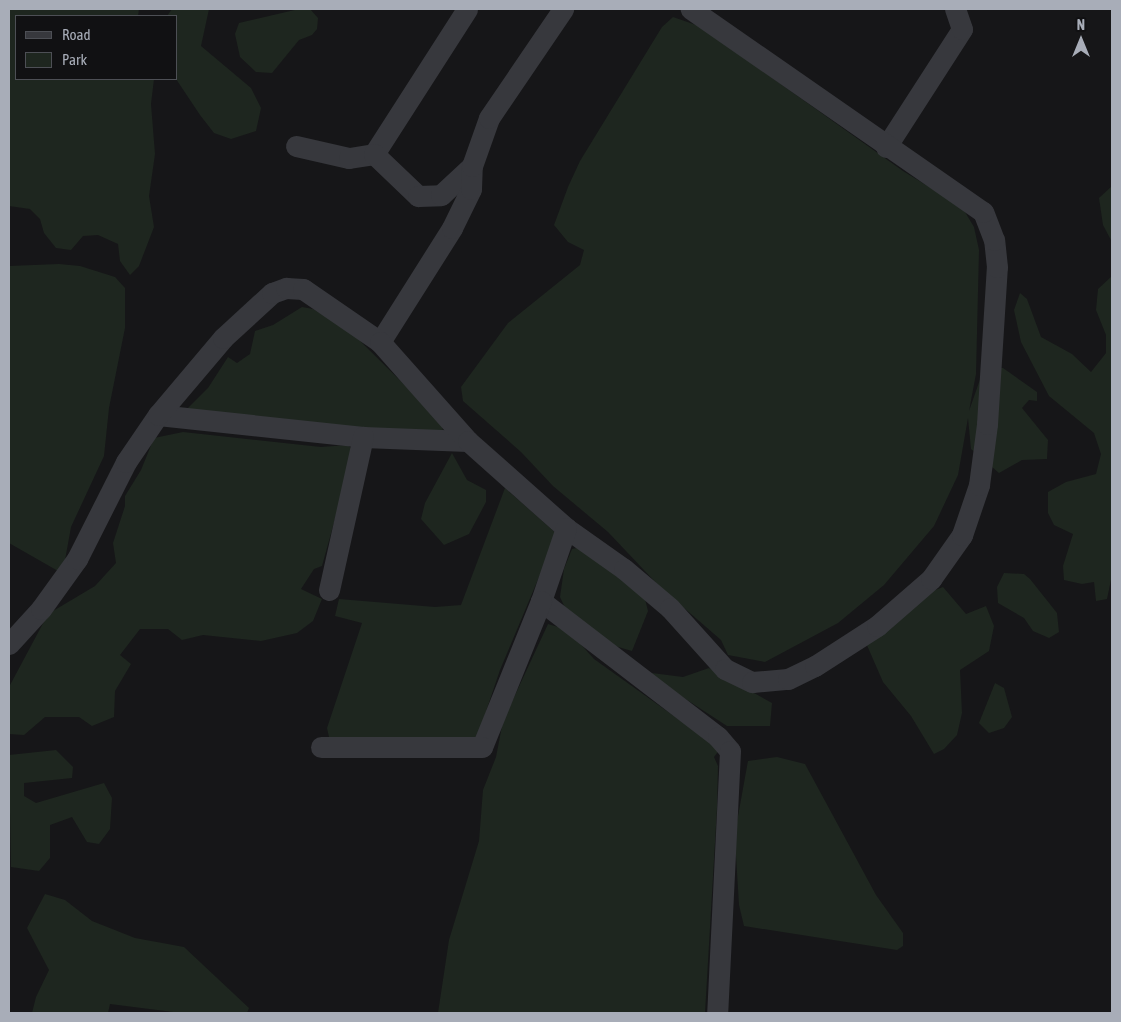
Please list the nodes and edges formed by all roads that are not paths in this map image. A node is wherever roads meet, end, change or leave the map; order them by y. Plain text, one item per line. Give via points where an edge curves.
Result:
1 (467, 9) edge
2 (563, 9) edge
3 (691, 9) edge
4 (956, 9) edge
5 (296, 146) dead end
6 (886, 147) junction
7 (374, 154) junction
8 (472, 166) junction
9 (380, 342) junction
10 (158, 415) junction
11 (363, 437) junction
12 (468, 441) junction
13 (566, 528) junction
14 (329, 590) dead end
15 (542, 601) junction
16 (9, 644) edge
17 (321, 747) dead end
18 (716, 1013) edge

1 - 7 street
2 - 8 street via 490,118
3 - 6 street
4 - 6 street via 962,28
5 - 7 street via 349,158
6 - 13 street via 935,176 983,212 994,240 997,268 979,485 962,535 931,579 877,626 815,666 788,679 752,682 725,670 670,608 624,569
7 - 8 street via 418,196 440,195
8 - 9 street via 472,189 452,228
9 - 10 street via 303,289 286,288 272,293 223,338
9 - 12 street
10 - 11 street
10 - 16 street via 126,462 77,559 41,609
11 - 12 street
11 - 14 street
12 - 13 street
13 - 15 street
15 - 17 street via 482,747
15 - 18 street via 718,737 730,752

